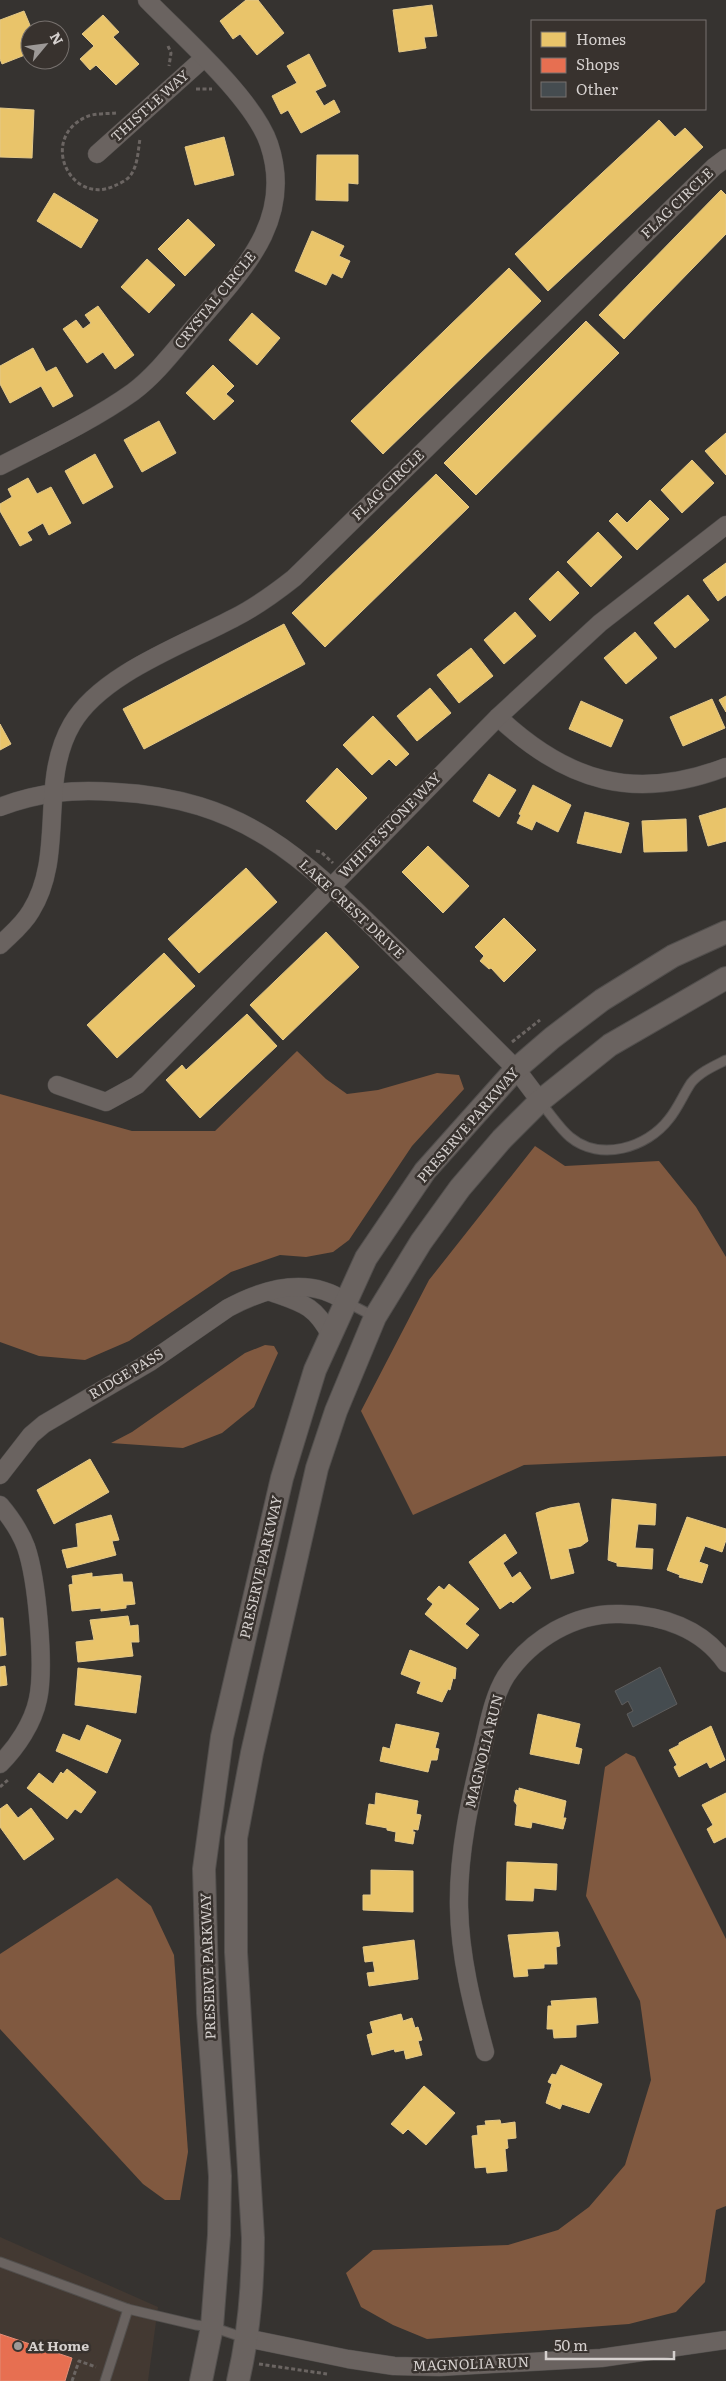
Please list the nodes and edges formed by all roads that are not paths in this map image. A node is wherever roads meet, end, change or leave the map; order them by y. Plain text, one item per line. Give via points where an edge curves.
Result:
1 (147, 0) edge
2 (204, 58) junction
3 (97, 154) dead end
4 (726, 158) edge
5 (0, 466) edge
6 (726, 525) edge
7 (498, 717) junction
8 (726, 767) edge
9 (54, 791) junction
10 (0, 807) edge
11 (331, 886) junction
12 (726, 932) edge
13 (0, 945) edge
14 (726, 978) edge
15 (726, 1060) edge
16 (509, 1062) junction
17 (57, 1085) dead end
18 (540, 1102) junction
19 (266, 1290) junction
20 (346, 1302) junction
21 (375, 1317) junction
22 (331, 1336) junction
23 (0, 1475) edge
24 (0, 1505) edge
25 (726, 1663) edge
26 (0, 1764) edge
27 (486, 2052) dead end
28 (0, 2262) edge
29 (128, 2309) junction
30 (212, 2327) junction
31 (246, 2338) junction
32 (726, 2340) edge
33 (241, 2371) edge
34 (105, 2381) edge
35 (201, 2381) edge

1 - 2 street, CRYSTAL CIRCLE
2 - 3 street, THISTLE WAY
2 - 5 street, CRYSTAL CIRCLE via 244,101 269,143 276,192 270,224 262,240 239,274 134,391
4 - 9 street, FLAG CIRCLE via 294,578 266,600 119,677 97,693 83,707 62,745
6 - 7 street, WHITE STONE WAY via 600,623
7 - 8 street via 542,754 566,767 624,784 679,782
7 - 11 street, WHITE STONE WAY
9 - 10 street, LAKE CREST DRIVE
9 - 11 street, LAKE CREST DRIVE via 120,792 180,799 226,815 263,833
9 - 13 street, FLAG CIRCLE via 49,859 40,889 20,926
11 - 16 street, LAKE CREST DRIVE
11 - 17 street, WHITE STONE WAY via 137,1085 106,1102
12 - 16 street, PRESERVE PARKWAY via 673,956 602,1000 552,1038
14 - 18 street, PRESERVE PARKWAY via 610,1045
15 - 18 lane via 704,1071 692,1083 669,1120 653,1135 611,1151 591,1149 570,1137
16 - 18 street, LAKE CREST DRIVE
16 - 20 street, PRESERVE PARKWAY via 425,1171 366,1258
18 - 21 street, PRESERVE PARKWAY via 502,1139 460,1188 420,1242
19 - 20 street, RIDGE PASS via 316,1288 334,1293
19 - 22 street via 303,1303 322,1318
19 - 23 street, RIDGE PASS via 228,1308 150,1362 50,1420 31,1435
20 - 21 lane
20 - 22 street, PRESERVE PARKWAY
21 - 31 street, PRESERVE PARKWAY via 316,1468 236,1838 236,1952 253,2238 253,2281
22 - 30 street, PRESERVE PARKWAY via 316,1370 282,1478 222,1737 204,1869 208,2013 220,2176
24 - 26 street via 20,1533 32,1566 41,1660 38,1699 33,1714 13,1751
25 - 27 street, MAGNOLIA RUN via 700,1638 671,1622 656,1617 615,1613 581,1618 561,1627 532,1648 507,1676 492,1711 475,1782 460,1874 461,1946 468,1989
28 - 29 lane
29 - 30 lane
29 - 34 lane
30 - 31 lane
30 - 35 street, PRESERVE PARKWAY
31 - 32 street, MAGNOLIA RUN via 348,2360 403,2366 601,2358
31 - 33 street, PRESERVE PARKWAY

